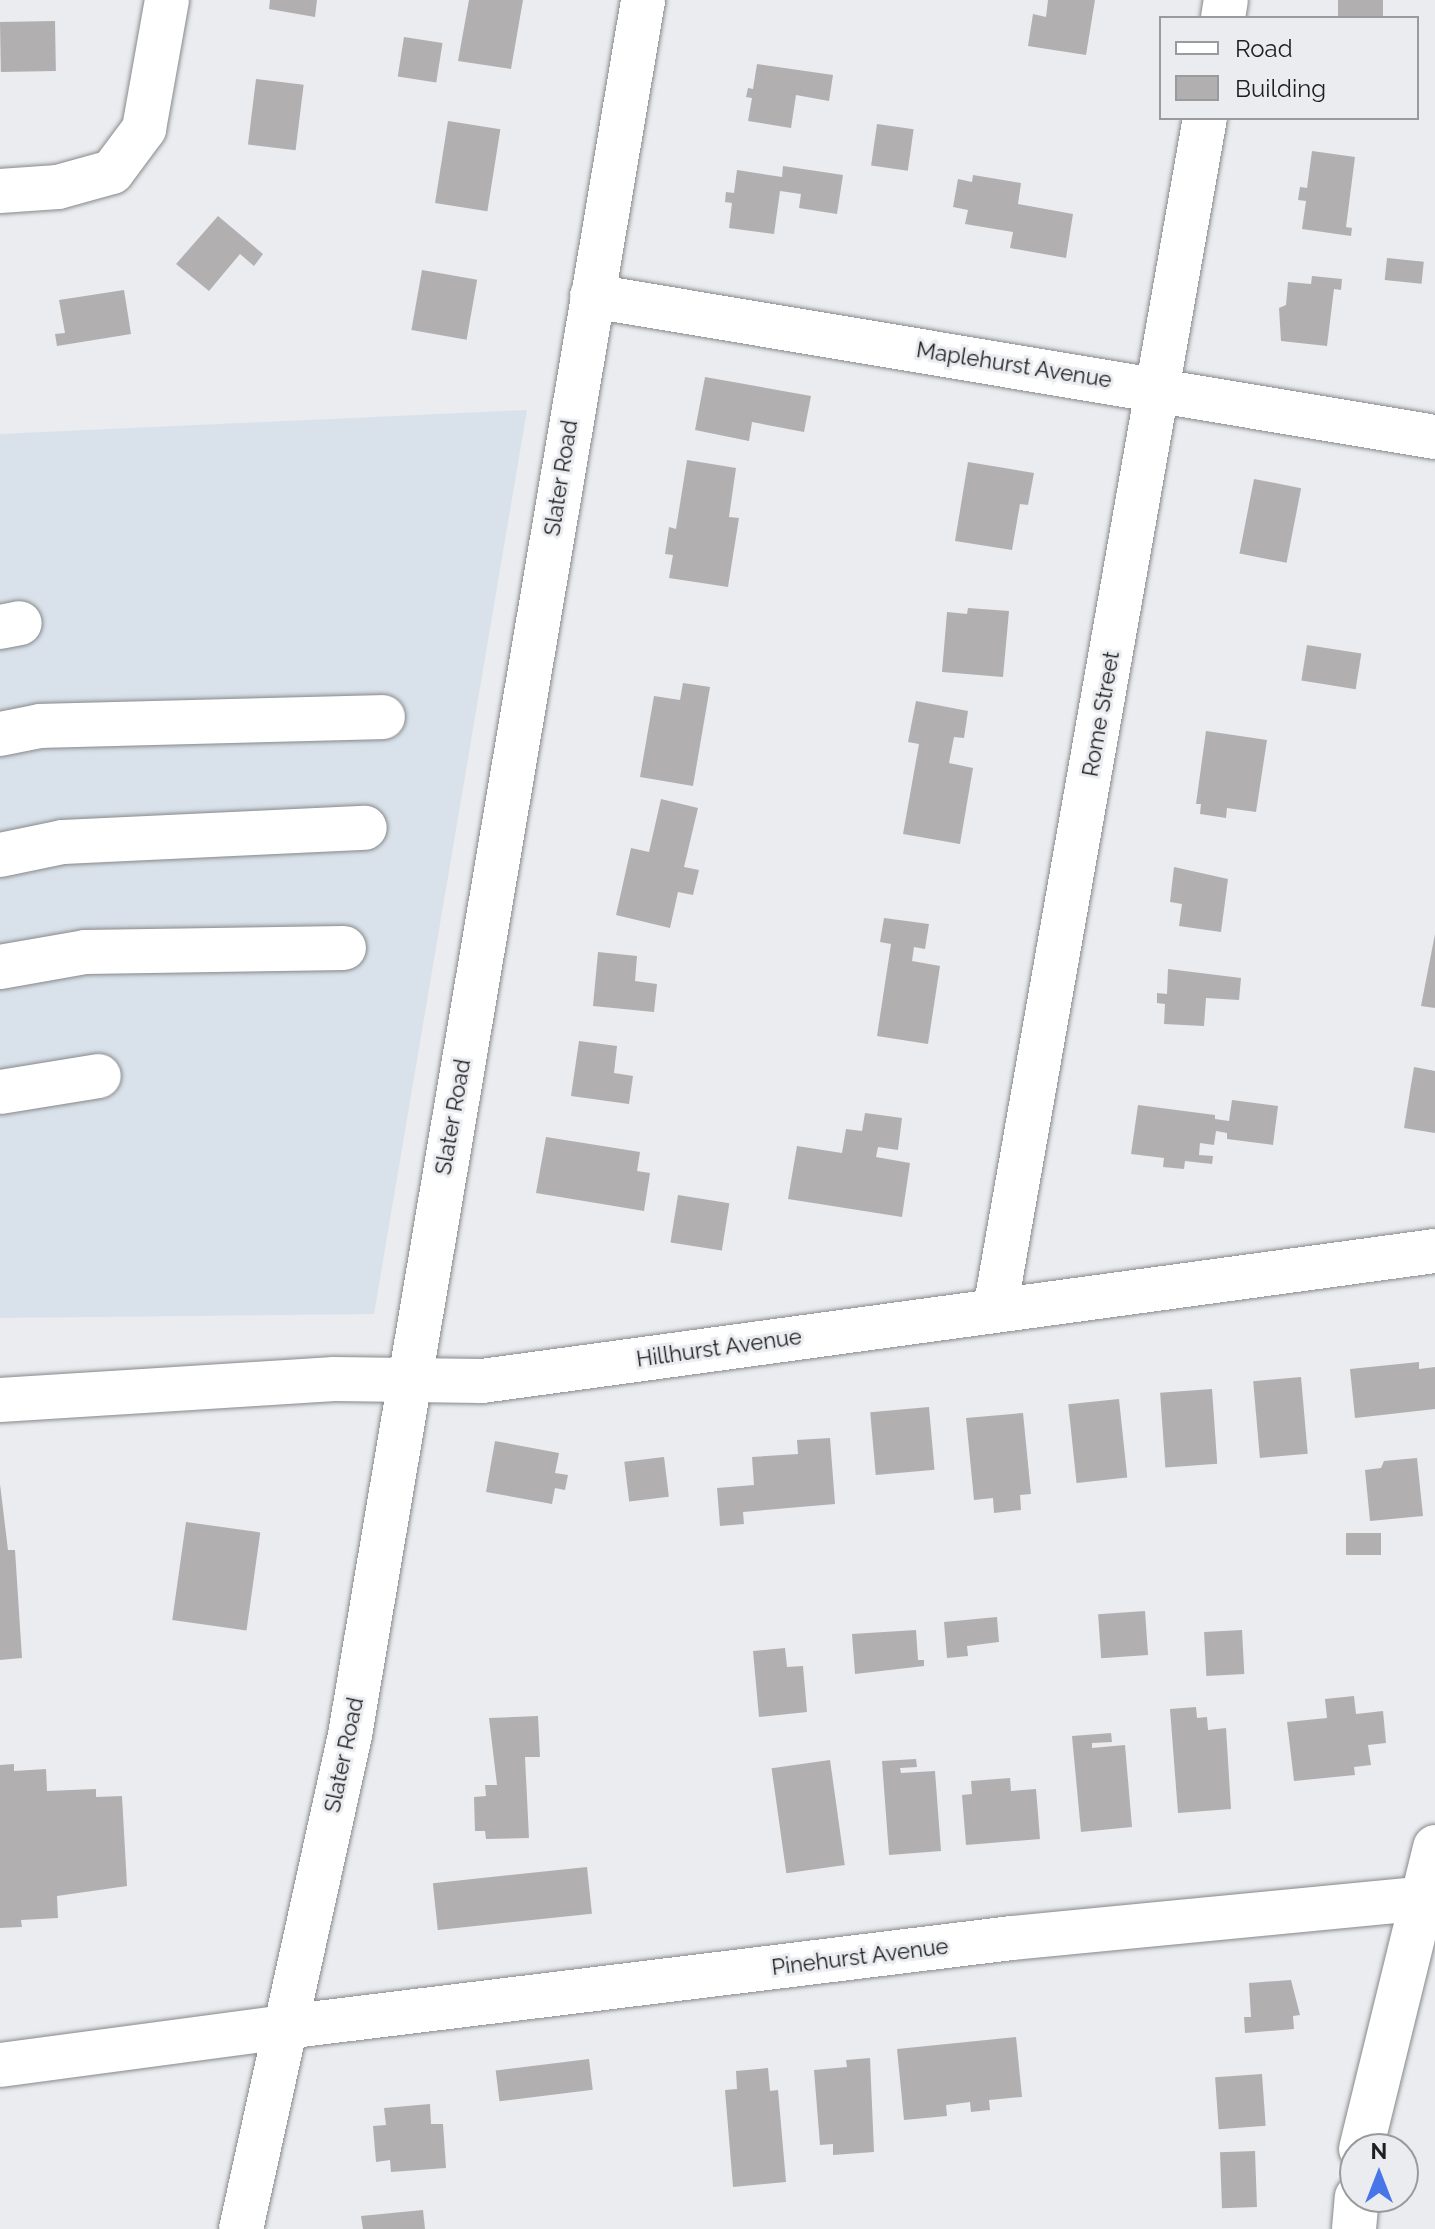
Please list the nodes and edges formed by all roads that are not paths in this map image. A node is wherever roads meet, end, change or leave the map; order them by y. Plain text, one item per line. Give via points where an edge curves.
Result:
1 (167, 0) edge
2 (643, 0) edge
3 (1205, 120) edge
4 (0, 191) edge
5 (592, 296) junction
6 (1158, 389) junction
7 (1435, 437) edge
8 (383, 717) dead end
9 (0, 734) edge
10 (365, 828) dead end
11 (0, 855) edge
12 (344, 948) dead end
13 (0, 967) edge
14 (99, 1076) dead end
15 (0, 1092) edge
16 (1435, 1251) edge
17 (995, 1310) junction
18 (409, 1382) junction
19 (0, 1400) edge
20 (1435, 1847) edge
21 (1430, 1897) edge
22 (285, 2027) junction
23 (0, 2065) edge
24 (1365, 2133) edge
25 (241, 2229) edge

1 - 4 main road via 144,129 112,172 58,187
2 - 5 main road, Slater Road
3 - 6 main road, Rome Street
5 - 6 main road, Maplehurst Avenue
5 - 18 main road, Slater Road
6 - 7 main road, Maplehurst Avenue
6 - 17 main road, Rome Street
8 - 9 main road via 40,726
10 - 11 main road via 63,842
12 - 13 main road via 85,952
14 - 15 main road
16 - 17 main road, Hillhurst Avenue
17 - 18 main road, Hillhurst Avenue via 482,1381
18 - 19 main road, Hillhurst Avenue via 334,1379
18 - 22 main road, Slater Road via 350,1735
20 - 21 main road
21 - 22 main road, Pinehurst Avenue via 1012,1938
21 - 24 main road
22 - 23 main road, Pinehurst Avenue
22 - 25 main road, Slater Road

